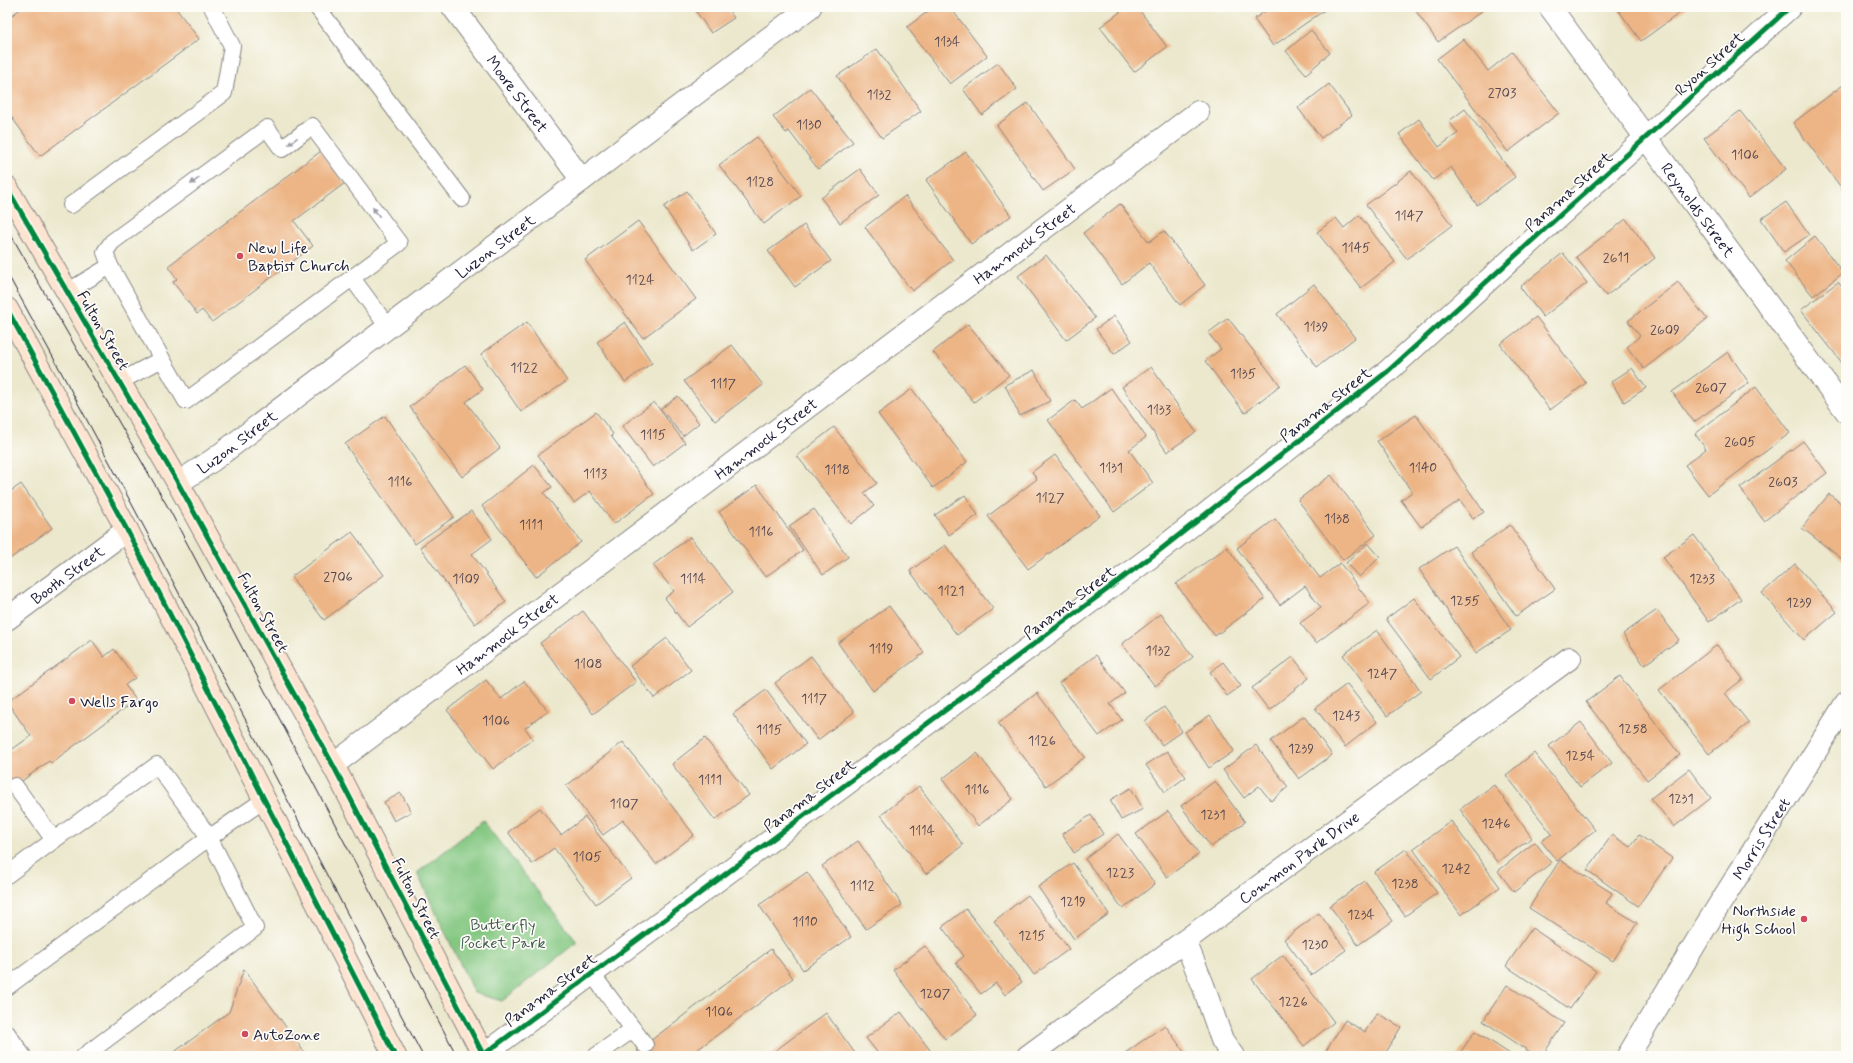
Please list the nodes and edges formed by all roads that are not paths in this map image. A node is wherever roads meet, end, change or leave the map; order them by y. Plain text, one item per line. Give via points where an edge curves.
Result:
1 (212, 7) edge
2 (317, 7) edge
3 (454, 7) edge
4 (810, 7) edge
5 (1550, 7) edge
6 (1790, 7) edge
7 (1198, 112) dead end
8 (1646, 138) junction
9 (582, 180) junction
10 (7, 188) edge
11 (462, 199) dead end
12 (71, 205) dead end
13 (110, 266) junction
14 (352, 278) junction
15 (67, 292) junction
16 (7, 309) edge
17 (388, 327) junction
18 (162, 359) junction
19 (119, 382) junction
20 (1846, 411) edge
21 (178, 483) junction
22 (127, 530) junction
23 (7, 619) edge
24 (1570, 658) dead end
25 (1846, 703) edge
26 (334, 765) junction
27 (15, 786) dead end
28 (264, 800) junction
29 (210, 837) junction
30 (54, 840) junction
31 (7, 875) edge
32 (1185, 941) junction
33 (592, 974) junction
34 (7, 987) edge
35 (633, 1029) junction
36 (7, 1033) edge
37 (645, 1045) dead end
38 (23, 1056) edge
39 (84, 1056) edge
40 (395, 1056) edge
41 (484, 1056) edge
42 (596, 1056) edge
43 (1028, 1056) edge
44 (1232, 1056) edge
45 (1628, 1056) edge

1 - 12 lane via 232,46 224,93
2 - 11 lane
3 - 9 street, Moore Street
4 - 9 street, Luzon Street
5 - 8 street, Reynolds Street
6 - 8 street, Ryon Street
7 - 26 street, Hammock Street
8 - 20 street, Reynolds Street
8 - 33 street, Panama Street via 1388,371 1160,550
9 - 17 street, Luzon Street
10 - 15 main road, Fulton Street
14 -> 13 lane via 399,243 312,126 282,149 267,128 112,242 105,252
13 - 15 lane
13 - 18 lane
14 - 17 lane
14 - 18 lane via 186,401
15 - 19 main road, Fulton Street
16 - 22 main road
17 - 21 street, Luzon Street via 213,460
18 - 19 lane
19 - 21 main road, Fulton Street
21 - 26 main road, Fulton Street
22 - 23 street, Booth Street
22 - 28 main road
24 - 32 street, Common Park Drive
25 - 45 street, Morris Street
26 - 41 main road, Fulton Street
27 - 30 lane
28 - 29 lane
28 - 40 main road
29 - 30 lane via 157,765
29 - 34 lane
29 - 39 lane via 255,928
30 - 31 lane
32 - 43 street, Common Park Drive
32 - 44 street via 1222,1040
33 - 35 lane
33 - 41 street, Panama Street
35 - 37 lane
35 - 42 lane
36 - 38 lane

